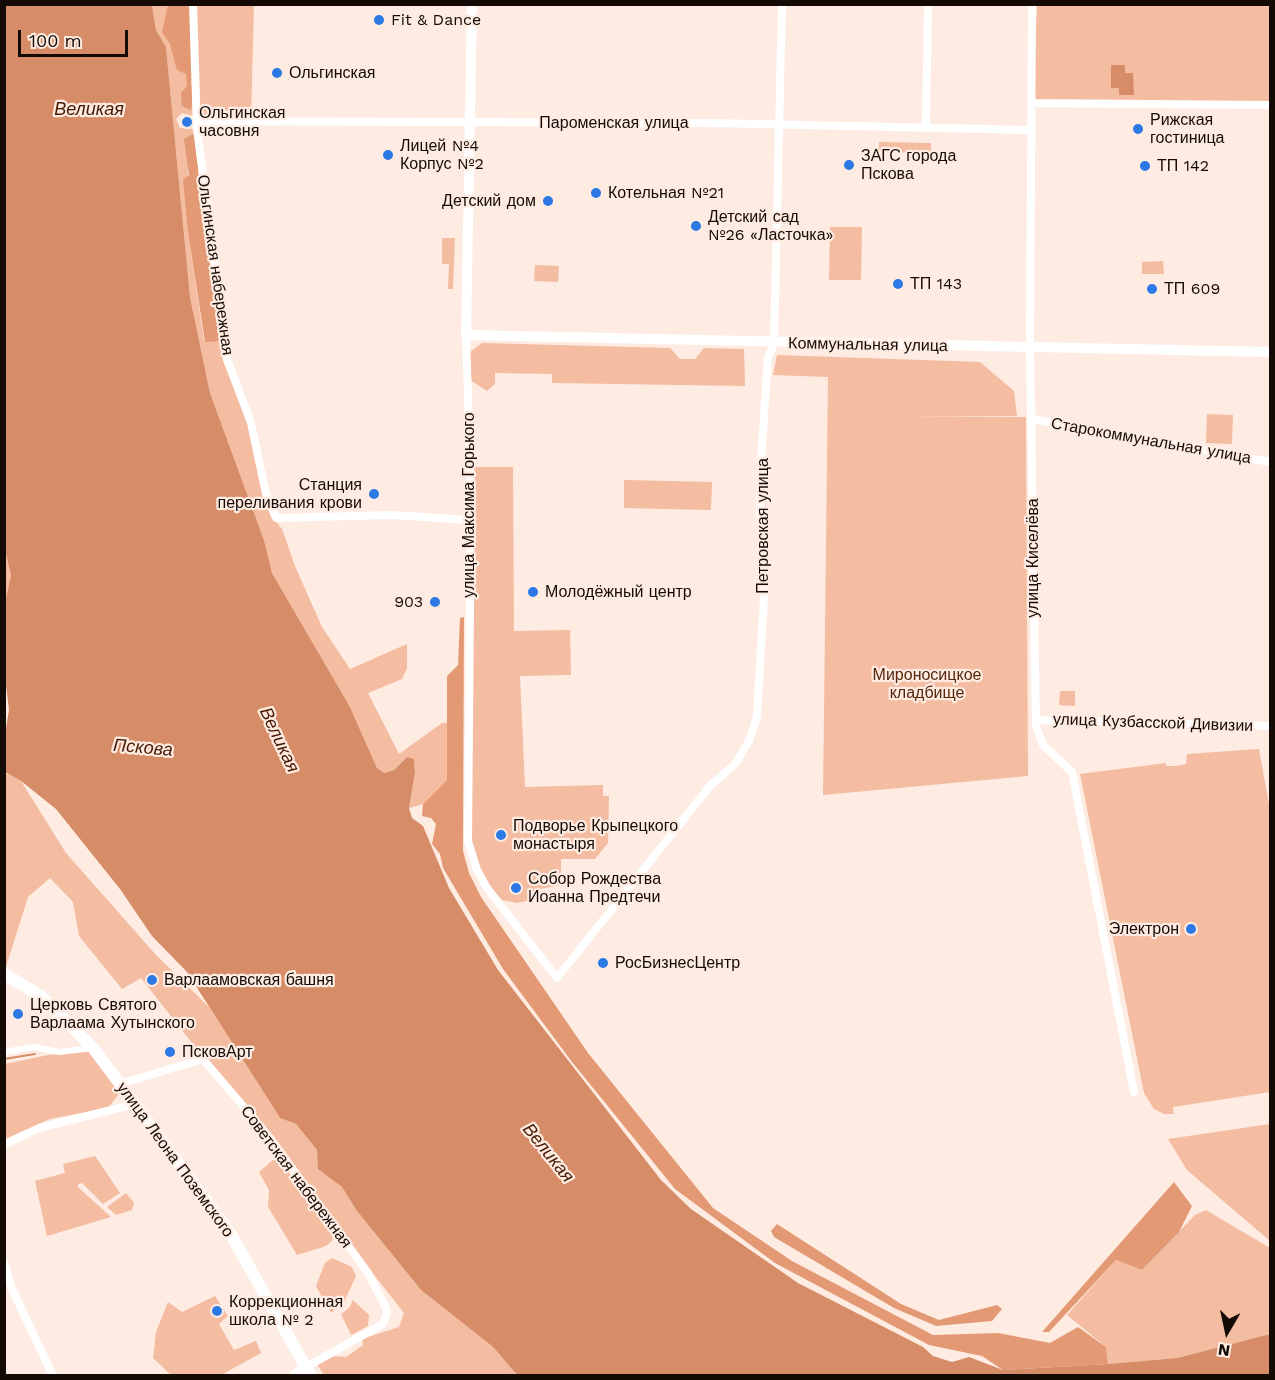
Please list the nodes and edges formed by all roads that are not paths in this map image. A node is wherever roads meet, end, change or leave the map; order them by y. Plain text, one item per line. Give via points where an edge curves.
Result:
1 (193, 4) edge
2 (472, 4) edge
3 (782, 4) edge
4 (928, 4) edge
5 (1032, 4) edge
6 (1031, 103) junction
7 (1270, 105) edge
8 (198, 121) junction
9 (470, 123) junction
10 (780, 124) junction
11 (926, 128) junction
12 (1031, 130) junction
13 (466, 335) junction
14 (774, 343) junction
15 (1030, 349) junction
16 (1270, 352) edge
17 (1032, 419) junction
18 (1270, 462) edge
19 (470, 520) junction
20 (1036, 720) junction
21 (1270, 726) edge
22 (4, 974) edge
23 (557, 978) joint
24 (93, 1048) junction
25 (4, 1052) edge
26 (120, 1084) junction
27 (1134, 1092) dead end
28 (135, 1104) junction
29 (4, 1145) edge
30 (4, 1262) edge
31 (309, 1371) edge
32 (53, 1376) edge
33 (293, 1376) edge

1 - 8 street, Ольгинская набережная
2 - 9 main road, улица Максима Горького
3 - 10 street, Петровская улица
4 - 11 street
5 - 6 street, улица Киселёва
6 - 7 street
6 - 12 street, улица Киселёва
8 - 9 street, Пароменская улица
8 - 19 street, Ольгинская набережная via 227,359 251,423 266,494 276,518 392,514
9 - 10 street, Пароменская улица
9 - 13 main road, улица Максима Горького
10 - 11 street, Пароменская улица
10 - 14 street, Петровская улица
11 - 12 street, Пароменская улица
12 - 15 street, улица Киселёва
13 - 14 main road, Коммунальная улица
13 - 19 street, улица Максима Горького
14 - 15 main road, Коммунальная улица
14 - 23 street, Петровская улица via 768,358 761,462 765,580 757,717 749,741 735,764 710,786
15 - 16 main road, Коммунальная улица
15 - 17 street, улица Киселёва
17 - 18 street, Старокоммунальная улица
17 - 20 street, улица Киселёва
19 - 23 street, улица Максима Горького via 470,851 487,888
20 - 21 street, улица Кузбасской Дивизии
20 - 27 street, улица Киселёва via 1043,745 1072,772
22 - 24 main road, улица Леона Поземского via 41,996
24 - 25 street via 59,1052 34,1047
24 - 26 main road, улица Леона Поземского
26 - 28 main road, улица Леона Поземского
26 - 31 street, Советская набережная via 203,1059 271,1139 368,1274 387,1313 383,1324
28 - 29 street via 39,1128
28 - 31 main road, улица Леона Поземского via 230,1233
30 - 32 street via 12,1289
31 - 33 main road

